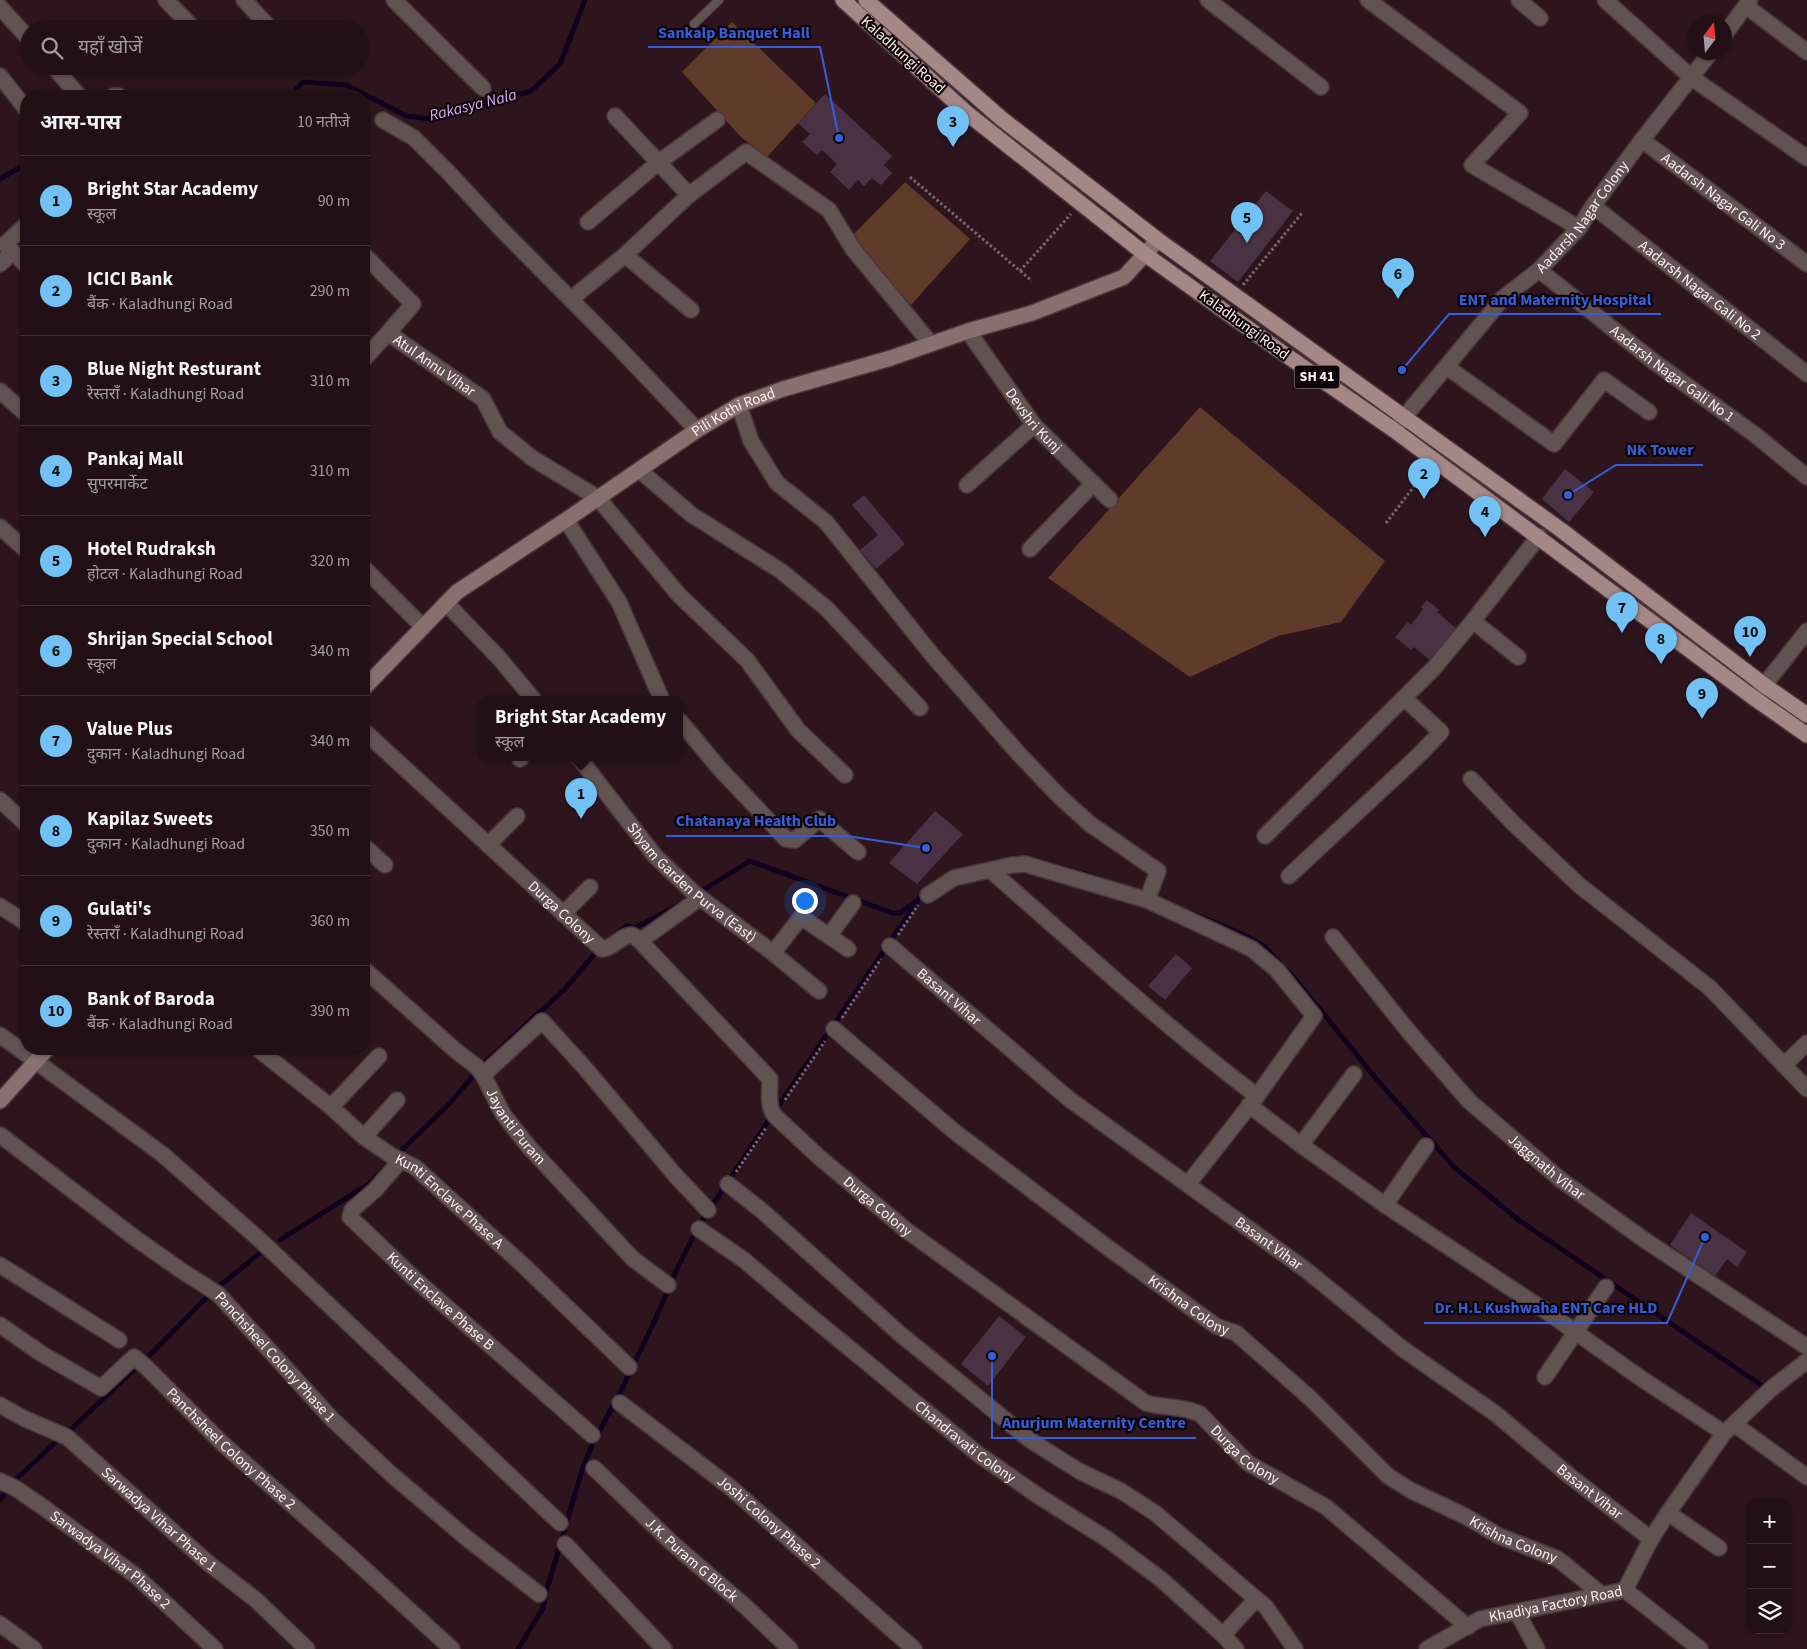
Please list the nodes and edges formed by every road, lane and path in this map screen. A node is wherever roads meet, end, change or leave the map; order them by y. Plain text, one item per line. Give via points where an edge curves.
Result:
1 (166, 0) edge
2 (244, 0) edge
3 (394, 0) edge
4 (719, 0) edge
5 (843, 0) edge
6 (866, 0) edge
7 (1208, 0) edge
8 (1368, 0) edge
9 (1519, 0) edge
10 (1605, 0) edge
11 (1748, 3) edge
12 (0, 7) edge
13 (1540, 18) dead end
14 (185, 20) edge
15 (263, 20) edge
16 (694, 24) dead end
17 (1732, 24) edge
18 (20, 29) edge
19 (1807, 52) edge
20 (1705, 60) edge
21 (61, 75) edge
22 (0, 76) edge
23 (1692, 78) junction
24 (483, 88) dead end
25 (1321, 88) dead end
26 (74, 90) edge
27 (20, 101) edge
28 (616, 116) dead end
29 (383, 120) dead end
30 (717, 120) dead end
31 (1642, 140) junction
32 (1807, 158) edge
33 (659, 162) junction
34 (910, 177) dead end
35 (689, 195) junction
36 (1082, 203) junction
37 (1593, 206) junction
38 (1302, 213) dead end
39 (588, 222) dead end
40 (1579, 228) junction
41 (20, 230) edge
42 (1158, 240) junction
43 (13, 252) junction
44 (1146, 254) junction
45 (625, 255) junction
46 (20, 259) edge
47 (370, 261) edge
48 (0, 264) edge
49 (1807, 264) edge
50 (1539, 270) junction
51 (1020, 271) junction
52 (1032, 281) dead end
53 (1235, 295) junction
54 (571, 299) junction
55 (691, 310) dead end
56 (968, 331) junction
57 (388, 333) junction
58 (931, 344) junction
59 (370, 352) edge
60 (1447, 367) junction
61 (1807, 374) edge
62 (0, 391) edge
63 (739, 405) junction
64 (20, 409) edge
65 (1649, 412) dead end
66 (1405, 416) junction
67 (1034, 425) junction
68 (697, 430) junction
69 (1394, 430) junction
70 (1434, 459) junction
71 (639, 470) junction
72 (1807, 477) edge
73 (1093, 484) junction
74 (967, 485) dead end
75 (598, 498) junction
76 (1110, 500) dead end
77 (566, 520) junction
78 (1386, 523) dead end
79 (0, 527) edge
80 (1561, 530) junction
81 (1538, 536) junction
82 (20, 545) edge
83 (1551, 545) junction
84 (1030, 549) dead end
85 (370, 574) edge
86 (446, 604) junction
87 (1473, 621) junction
88 (423, 627) junction
89 (1807, 631) edge
90 (1518, 657) dead end
91 (370, 682) edge
92 (1764, 685) junction
93 (523, 696) edge
94 (660, 696) edge
95 (1404, 698) junction
96 (1754, 698) junction
97 (920, 708) dead end
98 (1807, 715) edge
99 (683, 725) edge
100 (1807, 735) edge
101 (370, 737) edge
102 (581, 761) edge
103 (844, 775) dead end
104 (1471, 779) dead end
105 (0, 800) edge
106 (517, 816) dead end
107 (20, 818) edge
108 (1265, 836) dead end
109 (488, 845) junction
110 (370, 851) edge
111 (858, 852) dead end
112 (385, 865) dead end
113 (991, 871) junction
114 (1289, 876) dead end
115 (590, 887) dead end
116 (928, 895) joint
117 (700, 898) junction
118 (1146, 900) junction
119 (854, 903) dead end
120 (0, 906) edge
121 (563, 914) junction
122 (20, 919) edge
123 (829, 936) junction
124 (1333, 937) dead end
125 (640, 941) junction
126 (890, 946) junction
127 (848, 949) dead end
128 (773, 953) junction
129 (370, 974) edge
130 (820, 991) dead end
131 (834, 1029) junction
132 (0, 1035) edge
133 (1807, 1043) edge
134 (20, 1050) edge
135 (27, 1055) edge
136 (42, 1055) edge
137 (265, 1055) edge
138 (379, 1056) dead end
139 (36, 1062) junction
140 (1784, 1065) junction
141 (1354, 1074) dead end
142 (483, 1075) junction
143 (1807, 1089) edge
144 (398, 1100) dead end
145 (1253, 1100) junction
146 (0, 1102) edge
147 (331, 1108) junction
148 (775, 1116) junction
149 (0, 1135) edge
150 (364, 1137) junction
151 (1301, 1145) junction
152 (1426, 1146) dead end
153 (401, 1160) junction
154 (728, 1184) joint
155 (1188, 1184) junction
156 (1385, 1205) junction
157 (708, 1210) dead end
158 (699, 1229) dead end
159 (0, 1265) edge
160 (668, 1285) dead end
161 (1606, 1287) dead end
162 (0, 1325) edge
163 (1575, 1331) junction
164 (119, 1340) dead end
165 (1807, 1347) edge
166 (1807, 1361) edge
167 (629, 1367) dead end
168 (1545, 1377) dead end
169 (620, 1403) dead end
170 (0, 1405) edge
171 (1729, 1429) junction
172 (592, 1435) dead end
173 (594, 1468) dead end
174 (1807, 1477) edge
175 (0, 1481) edge
176 (1668, 1513) junction
177 (560, 1523) dead end
178 (1652, 1539) junction
179 (565, 1544) dead end
180 (1719, 1548) dead end
181 (1625, 1590) junction
182 (540, 1594) dead end
183 (1601, 1594) junction
184 (1256, 1599) junction
185 (1517, 1612) junction
186 (0, 1624) edge
187 (1468, 1626) junction
188 (1223, 1635) junction
189 (1431, 1648) edge
190 (34, 1649) edge
191 (215, 1649) edge
192 (307, 1649) edge
193 (452, 1649) edge
194 (664, 1649) edge
195 (790, 1649) edge
196 (914, 1649) edge
197 (1236, 1649) edge
198 (1295, 1649) edge
199 (1537, 1649) edge
200 (1700, 1649) edge

1 - 14 street
2 - 15 street
3 - 24 street
4 - 16 lane
5 - 36 main road, Kaladhungi Road / SH 41 via 968,114
6 - 42 main road, Kaladhungi Road / SH 41 via 1002,119
7 - 25 street
8 - 40 street via 1520,113 1472,165
9 - 13 street
10 - 23 street
11 - 17 street
11 - 19 street
12 - 18 street
20 - 23 street, Aadarsh Nagar Colony
21 - 26 street
22 - 27 street
23 - 31 street, Aadarsh Nagar Colony
23 - 32 street
28 - 33 street
29 - 54 street via 414,138
30 - 33 street
31 - 37 street, Aadarsh Nagar Colony
31 - 49 street, Aadarsh Nagar Gali No 3
33 - 35 street
33 - 39 street
34 - 51 path
35 - 45 street
35 - 58 street via 746,152 829,210 853,250
36 - 44 main road, Kaladhungi Road / SH 41
36 - 51 path
37 - 40 street, Aadarsh Nagar Colony
37 - 61 street, Aadarsh Nagar Gali No 2
38 - 53 path
40 - 50 street, Aadarsh Nagar Colony
41 - 43 street via 5,244
42 - 44 street, Pili Kothi Road
42 - 53 main road, Kaladhungi Road / SH 41
43 - 46 street
43 - 48 street
44 - 56 street, Pili Kothi Road via 1124,277 1032,313
44 - 69 main road, Kaladhungi Road / SH 41
45 - 54 street
45 - 55 street
47 - 57 street via 414,304
50 - 60 street, Aadarsh Nagar Colony via 1503,298
50 - 72 street, Aadarsh Nagar Gali No 1
51 - 52 path
53 - 66 main road, Kaladhungi Road / SH 41
54 - 68 street
56 - 58 street, Pili Kothi Road
56 - 67 street, Devshri Kunj
57 - 59 street, Atul Annu Vihar
57 - 75 street, Atul Annu Vihar via 483,399 500,432 532,458
58 - 63 street, Pili Kothi Road
60 - 65 street via 1554,444 1604,380
60 - 66 street, Aadarsh Nagar Colony
62 - 64 street
63 - 68 street, Pili Kothi Road
63 - 118 street via 751,441 778,483 826,522 1012,747 1090,824 1158,871
66 - 69 street, Aadarsh Nagar Colony
66 - 80 main road, Kaladhungi Road / SH 41
67 - 73 street, Devshri Kunj
67 - 74 street
68 - 71 street, Pili Kothi Road
69 - 70 main road, Kaladhungi Road / SH 41
70 - 78 path
70 - 81 main road, Kaladhungi Road / SH 41
71 - 75 street, Pili Kothi Road
71 - 97 street via 692,515 781,571 826,608
73 - 76 street, Devshri Kunj
73 - 84 street
75 - 77 street, Pili Kothi Road
75 - 103 street, Atul Annu Vihar via 680,594 747,660 798,730
77 - 86 street, Pili Kothi Road via 457,592
77 - 94 street via 620,602
79 - 82 street
80 - 83 main road
80 - 92 main road, Kaladhungi Road / SH 41
81 - 83 main road, Kaladhungi Road / SH 41
81 - 87 street
83 - 96 main road, Kaladhungi Road / SH 41
85 - 88 street
86 - 88 street, Pili Kothi Road
86 - 93 street via 499,658
87 - 90 street
87 - 95 street
88 - 91 street, Pili Kothi Road
89 - 92 street
92 - 96 street
92 - 98 main road, Kaladhungi Road / SH 41
95 - 108 street
95 - 114 street via 1441,732
96 - 100 main road, Kaladhungi Road / SH 41
99 - 111 street via 786,839 795,840 819,819
101 - 109 street, Durga Colony
102 - 117 street, Shyam Garden Purva (East) via 656,856
104 - 140 street via 1579,885 1710,988
105 - 107 street
106 - 109 street
109 - 121 street, Durga Colony
110 - 112 street
113 - 116 street via 954,878
113 - 118 street via 1025,864
113 - 145 street
115 - 121 street
116 - 126 path
117 - 125 street
117 - 128 street, Shyam Garden Purva (East)
118 - 145 street via 1252,949 1277,970 1314,1016
119 - 123 street
120 - 122 street
121 - 125 street, Durga Colony via 602,949 609,948 627,935
123 - 127 street
123 - 128 street via 801,917
124 - 165 street, Jaggnath Vihar via 1408,1032 1469,1101 1561,1180 1646,1241
125 - 148 street via 770,1079 770,1103
126 - 131 path
126 - 155 street, Basant Vihar via 1070,1099
128 - 130 street, Shyam Garden Purva (East)
129 - 142 street, Jayanti Puram
131 - 148 path
131 - 183 street, Krishna Colony via 955,1132 1107,1247 1216,1326 1236,1333 1310,1398 1388,1476 1499,1536 1558,1560
132 - 134 street
133 - 140 street
135 - 139 street
136 - 139 street
137 - 147 street, Kunti Enclave Phase A
138 - 147 street
139 - 146 street
139 - 177 street via 162,1154 233,1216
140 - 143 street
141 - 151 street
142 - 157 street via 542,1021
142 - 160 street, Jayanti Puram via 502,1114 529,1147 633,1259
144 - 150 street
145 - 151 street
145 - 155 street
147 - 150 street, Kunti Enclave Phase A
148 - 154 path
148 - 187 street, Durga Colony via 906,1230 969,1277 1146,1403 1190,1409 1200,1414 1248,1463 1326,1507
149 - 182 street, Panchsheel Colony Phase 1 via 135,1238 218,1294 332,1419 469,1540
150 - 153 street, Kunti Enclave Phase A
151 - 156 street
152 - 156 street
153 - 167 street, Kunti Enclave Phase A via 415,1167
153 - 172 street, Kunti Enclave Phase B via 352,1210 350,1217 417,1281
154 - 184 street via 899,1333 1030,1440 1155,1513
155 - 178 street, Basant Vihar via 1306,1270 1403,1349 1496,1414
156 - 163 street
158 - 188 street, Chandravati Colony via 744,1260 978,1454 1108,1540 1162,1580
159 - 164 street
161 - 163 street
162 - 193 street, Panchsheel Colony Phase 2 via 101,1388 134,1357 223,1444
163 - 168 street
163 - 171 street
166 - 171 street via 1772,1388
169 - 196 street, Joshi Colony Phase 2 via 730,1488
170 - 192 street, Sarwadya Vihar Phase 1 via 67,1437 186,1544 256,1600
171 - 174 street
171 - 176 street
173 - 195 street, J.K. Puram G Block
175 - 191 street, Sarwadya Vihar Phase 2 via 44,1507 136,1576
176 - 178 street
176 - 180 street
178 - 181 street
179 - 194 street
181 - 183 street, Khadiya Factory Road
181 - 200 street, Khadiya Factory Road
183 - 185 street, Khadiya Factory Road
184 - 188 street
184 - 198 street
185 - 187 street, Khadiya Factory Road
185 - 199 street
186 - 190 street
187 - 189 street, Khadiya Factory Road
188 - 197 street, Chandravati Colony

